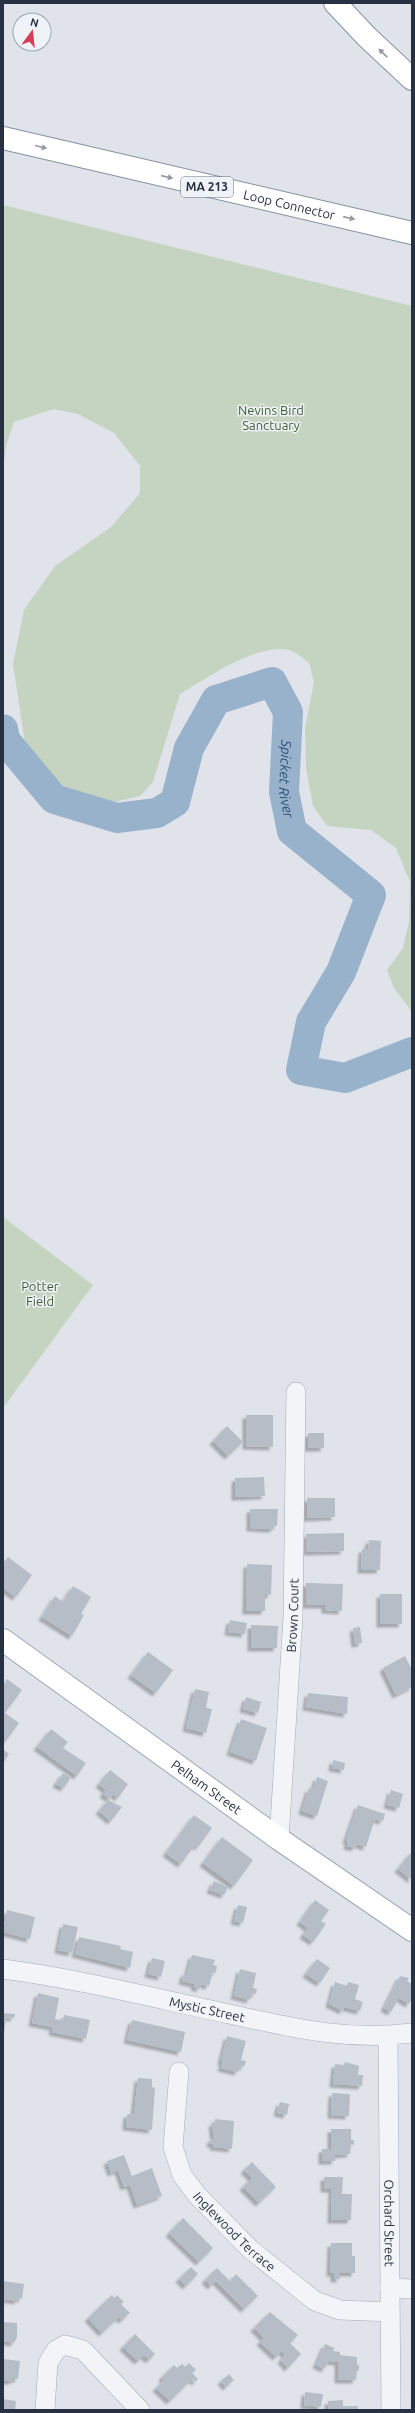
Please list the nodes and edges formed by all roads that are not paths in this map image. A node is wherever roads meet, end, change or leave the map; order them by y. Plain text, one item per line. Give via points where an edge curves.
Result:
1 (335, 3) edge
2 (412, 79) edge
3 (3, 138) edge
4 (412, 233) edge
5 (296, 1392) dead end
6 (3, 1640) edge
7 (279, 1839) junction
8 (412, 1930) edge
9 (3, 1969) edge
10 (412, 2033) edge
11 (388, 2036) junction
12 (179, 2072) dead end
13 (390, 2288) junction
14 (412, 2289) edge
15 (390, 2312) junction
16 (45, 2410) edge
17 (140, 2410) edge
18 (391, 2410) edge

2 -> 1 main road
3 -> 4 main road, Loop Connector / MA 213
5 - 7 street, Brown Court via 292,1617
6 - 7 main road, Pelham Street
7 - 8 main road, Pelham Street
9 - 11 street, Mystic Street via 310,2031 344,2036
10 - 11 street, Mystic Street
11 - 13 street, Orchard Street
12 - 15 street, Inglewood Terrace via 173,2147 182,2175 197,2195 251,2250 315,2301 340,2310
13 - 14 street
13 - 15 street, Orchard Street
15 - 18 street, Orchard Street
16 - 17 street via 48,2363 56,2350 65,2345 82,2350

